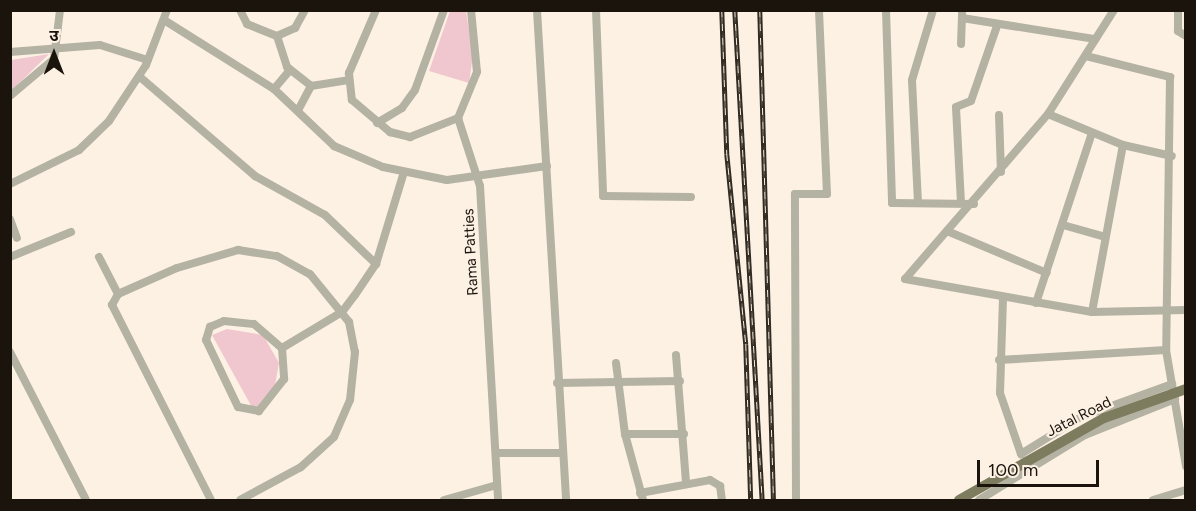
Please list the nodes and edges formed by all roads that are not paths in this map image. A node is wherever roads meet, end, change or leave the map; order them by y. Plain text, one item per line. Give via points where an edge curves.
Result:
1 (60, 10) edge
2 (240, 10) edge
3 (305, 10) edge
4 (376, 10) edge
5 (444, 10) edge
6 (471, 10) edge
7 (537, 10) edge
8 (596, 10) edge
9 (819, 10) edge
10 (886, 10) edge
11 (933, 10) edge
12 (1114, 10) edge
13 (1178, 10) edge
14 (962, 14) edge
15 (165, 15) edge
16 (997, 26) junction
17 (277, 36) junction
18 (1185, 36) edge
19 (1095, 39) junction
20 (961, 44) dead end
21 (55, 46) junction
22 (10, 52) edge
23 (1086, 56) junction
24 (148, 60) junction
25 (290, 70) junction
26 (140, 77) junction
27 (347, 81) junction
28 (311, 86) junction
29 (274, 88) junction
30 (10, 96) edge
31 (299, 109) junction
32 (1048, 114) junction
33 (999, 115) dead end
34 (458, 118) junction
35 (377, 123) junction
36 (1092, 133) junction
37 (1123, 145) junction
38 (1172, 156) junction
39 (547, 166) junction
40 (1001, 172) junction
41 (479, 173) junction
42 (403, 175) junction
43 (10, 184) edge
44 (691, 197) dead end
45 (918, 203) junction
46 (961, 203) junction
47 (974, 204) junction
48 (10, 219) edge
49 (1063, 225) junction
50 (947, 231) junction
51 (71, 232) dead end
52 (1102, 236) junction
53 (17, 238) dead end
54 (10, 257) edge
55 (99, 257) dead end
56 (376, 264) junction
57 (1047, 273) junction
58 (118, 294) junction
59 (1003, 298) junction
60 (1036, 303) junction
61 (1185, 310) edge
62 (342, 312) junction
63 (1092, 312) junction
64 (1170, 313) junction
65 (282, 348) junction
66 (1166, 351) junction
67 (10, 352) edge
68 (676, 355) dead end
69 (999, 360) junction
70 (616, 363) dead end
71 (680, 381) junction
72 (557, 383) junction
73 (618, 384) junction
74 (1185, 389) edge
75 (1173, 392) junction
76 (625, 434) junction
77 (684, 434) junction
78 (496, 453) junction
79 (563, 453) junction
80 (1185, 466) edge
81 (686, 482) junction
82 (497, 485) junction
83 (1185, 490) edge
84 (642, 497) edge
85 (86, 501) edge
86 (211, 501) edge
87 (240, 501) edge
88 (444, 501) edge
89 (498, 501) edge
90 (566, 501) edge
91 (722, 501) edge
92 (796, 501) edge
93 (960, 501) edge
94 (979, 501) edge
95 (1153, 501) edge

1 - 21 street
2 - 17 street via 247,24
3 - 17 street via 295,28
4 - 27 street
5 - 35 street via 415,90 402,108
6 - 34 street via 477,72
7 - 39 street
8 - 44 street via 603,196
9 - 92 street via 827,194 795,194
10 - 45 street via 892,202
11 - 45 street via 912,80
12 - 19 street
13 - 18 street via 1178,31
14 - 16 street
14 - 20 street
15 - 24 street
15 - 29 street
16 - 19 street
16 - 46 street via 971,101 956,107
17 - 25 street
19 - 23 street
21 - 22 street
21 - 24 street via 100,45
21 - 30 street via 54,59
23 - 32 street
23 - 38 street via 1170,77
24 - 26 street
25 - 28 street
25 - 29 street
26 - 43 street via 109,121 79,150
26 - 56 street via 255,176 325,215
27 - 28 street
27 - 35 street via 352,100
28 - 31 street
29 - 31 street
31 - 42 street via 334,146
32 - 36 street
32 - 40 street
33 - 40 street
34 - 35 street via 410,137
34 - 41 street, Rama Patties
36 - 37 street
36 - 49 street
37 - 38 street
37 - 52 street
38 - 64 street
39 - 41 street
39 - 72 street
40 - 47 street
41 - 42 street via 447,180
41 - 78 street, Rama Patties
42 - 56 street
45 - 46 street
46 - 47 street
47 - 50 street
48 - 53 street
49 - 52 street
49 - 57 street
50 - 57 street
50 - 59 street via 906,281
51 - 54 street
52 - 63 street
55 - 58 street
56 - 62 street
57 - 60 street
58 - 62 street via 217,252 260,251 310,274
58 - 86 street via 115,313
59 - 60 street
59 - 69 street
60 - 63 street
61 - 64 street
62 - 65 street
62 - 87 street via 355,352 345,418 321,452
63 - 64 street
64 - 66 street
65 - 65 street via 254,324 224,321 205,333 238,407 250,413 268,404 284,380
66 - 69 street
66 - 75 street
67 - 85 street
68 - 71 street
69 - 75 street via 1001,402 1022,454 1081,417
70 - 73 street
71 - 73 street
71 - 77 street
72 - 73 street
72 - 79 street
73 - 76 street
74 - 75 main road, Jatal Road
75 - 80 street
75 - 93 main road, Jatal Road via 1104,418
75 - 94 street via 1085,435
76 - 77 street
76 - 84 street
77 - 81 street
78 - 79 street
78 - 82 street, Rama Patties
79 - 90 street
81 - 84 street
81 - 91 street via 715,481
82 - 88 street
82 - 89 street, Rama Patties
83 - 95 street

